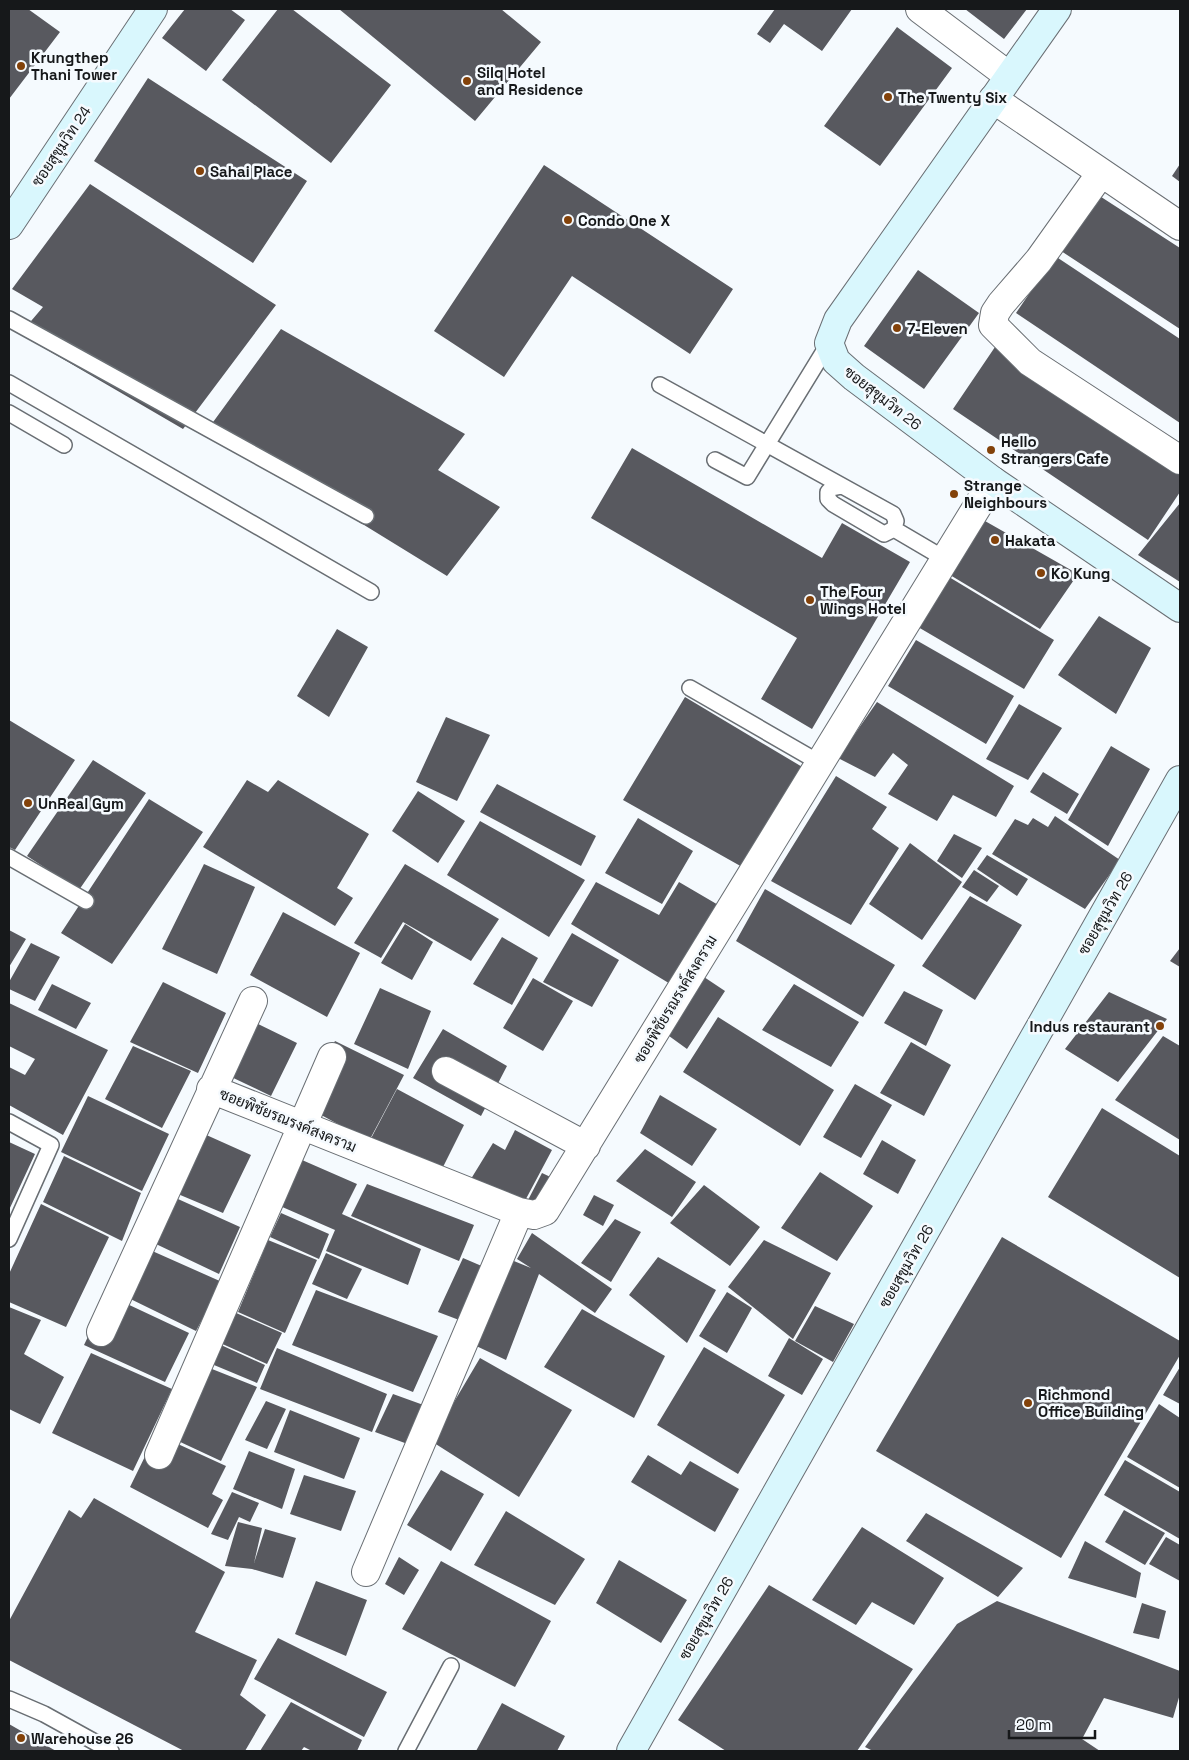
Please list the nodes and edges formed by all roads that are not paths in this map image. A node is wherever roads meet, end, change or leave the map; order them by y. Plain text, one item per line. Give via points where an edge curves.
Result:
1 (920, 9) edge
2 (1057, 9) edge
3 (144, 12) edge
4 (1009, 76) junction
5 (993, 99) junction
6 (1101, 172) junction
7 (12, 213) edge
8 (1180, 226) edge
9 (9, 319) edge
10 (829, 343) junction
11 (9, 383) edge
12 (660, 384) dead end
13 (9, 413) edge
14 (768, 444) junction
15 (64, 445) dead end
16 (715, 460) dead end
17 (1180, 460) edge
18 (993, 481) junction
19 (842, 486) junction
20 (366, 516) dead end
21 (894, 529) junction
22 (946, 559) junction
23 (371, 592) dead end
24 (1180, 608) edge
25 (690, 688) dead end
26 (820, 762) junction
27 (1180, 780) edge
28 (9, 857) edge
29 (86, 901) dead end
30 (253, 1001) dead end
31 (332, 1057) dead end
32 (446, 1072) dead end
33 (211, 1089) junction
34 (9, 1122) edge
35 (302, 1127) junction
36 (586, 1146) junction
37 (519, 1212) junction
38 (9, 1240) edge
39 (101, 1332) dead end
40 (159, 1455) dead end
41 (366, 1572) dead end
42 (451, 1666) dead end
43 (9, 1699) edge
44 (111, 1751) edge
45 (406, 1751) edge
46 (631, 1751) edge

1 - 4 street
2 - 4 street
3 - 7 street, ซอยสุขุมวิท 24
4 - 5 street
5 - 6 street
5 - 10 street via 838,320
6 - 8 street
6 - 17 street via 1039,260 1001,304 993,325 1030,362
9 - 20 lane
10 - 14 lane
10 - 18 street, ซอยสุขุมวิท 26 via 836,360 854,377
11 - 23 lane
12 - 14 lane
13 - 15 lane
14 - 16 lane via 747,477
14 - 19 lane
18 - 22 street, ซอยพิชัยรณรงค์สงคราม
18 - 24 street, ซอยสุขุมวิท 26
19 - 21 lane via 893,514 896,521
19 - 21 lane via 828,492 828,499 833,504 884,534
21 - 22 lane
22 - 26 street, ซอยพิชัยรณรงค์สงคราม
25 - 26 lane
26 - 36 street, ซอยพิชัยรณรงค์สงคราม
27 - 46 street, ซอยสุขุมวิท 26
28 - 29 lane
30 - 33 street
31 - 35 street
32 - 36 street
33 - 35 street, ซอยพิชัยรณรงค์สงคราม
33 - 39 street
34 - 38 lane via 51,1145
35 - 37 street, ซอยพิชัยรณรงค์สงคราม
35 - 40 street
36 - 37 street, ซอยพิชัยรณรงค์สงคราม via 545,1211 534,1216
37 - 41 street
42 - 45 lane
43 - 44 lane via 44,1714

